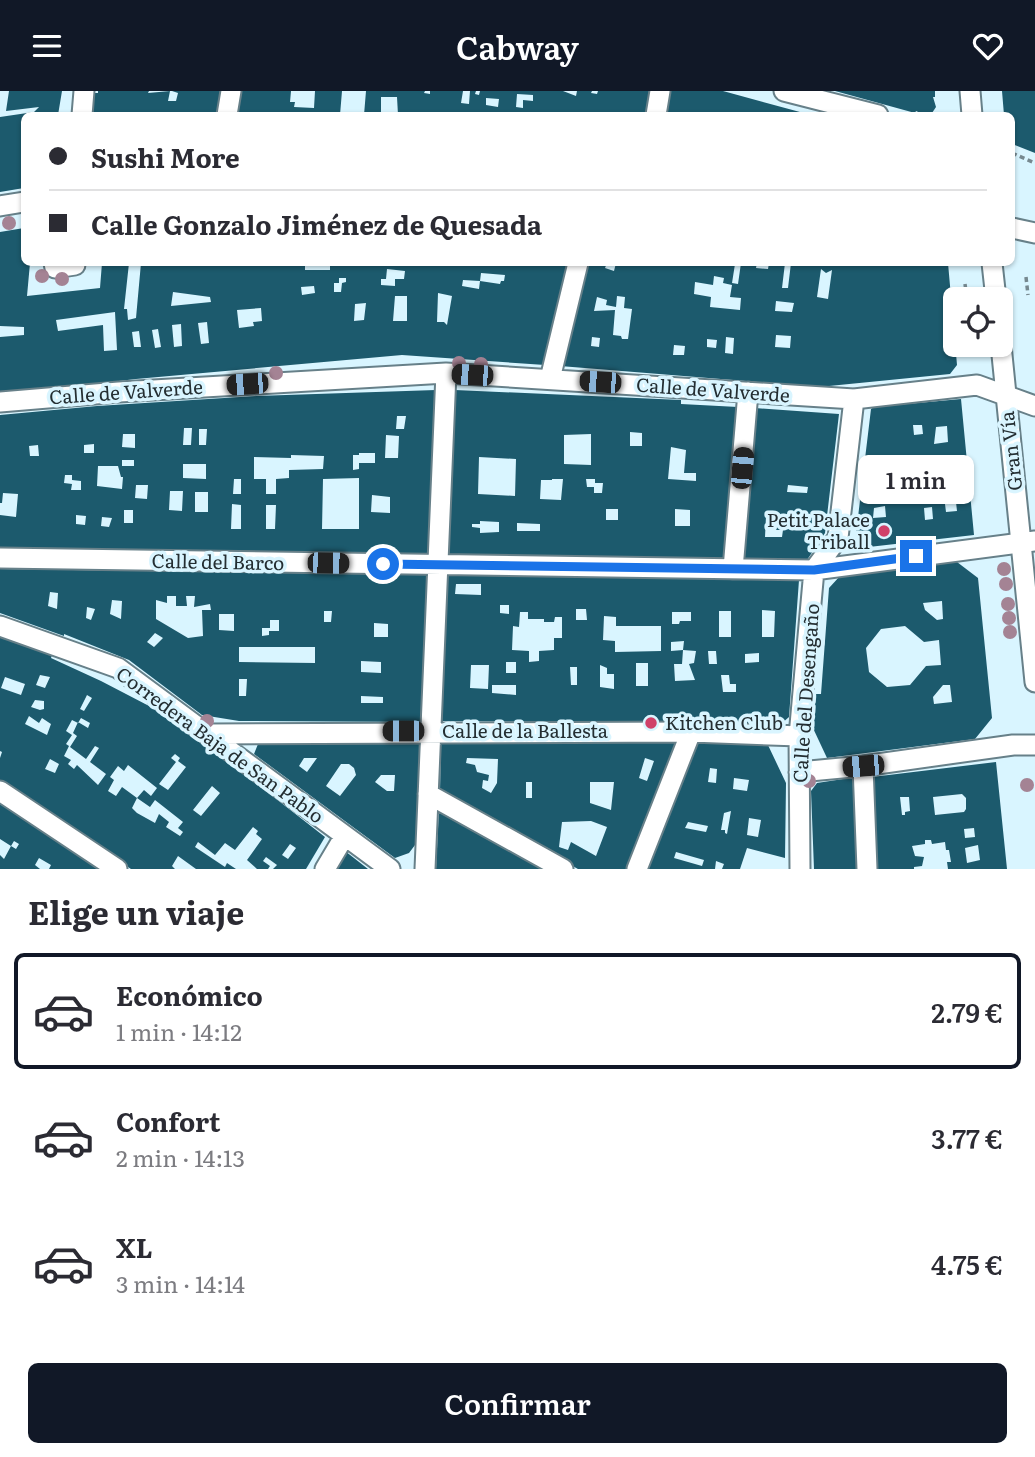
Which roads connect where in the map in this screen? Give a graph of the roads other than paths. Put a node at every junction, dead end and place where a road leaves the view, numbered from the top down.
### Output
1 (84, 91) edge
2 (231, 91) edge
3 (660, 91) edge
4 (785, 91) edge
5 (970, 91) edge
6 (806, 94) edge
7 (82, 112) edge
8 (228, 112) edge
9 (656, 112) edge
10 (868, 112) edge
11 (972, 112) edge
12 (21, 202) edge
13 (0, 206) edge
14 (1015, 230) edge
15 (1035, 233) edge
16 (577, 266) edge
17 (992, 266) edge
18 (995, 287) edge
19 (1001, 357) edge
20 (446, 373) junction
21 (550, 379) junction
22 (748, 392) junction
23 (1005, 395) junction
24 (854, 399) junction
25 (0, 403) edge
26 (1035, 406) edge
27 (1028, 541) edge
28 (0, 558) edge
29 (437, 565) junction
30 (733, 569) junction
31 (814, 570) junction
32 (0, 626) edge
33 (1033, 644) edge
34 (1035, 682) edge
35 (431, 731) junction
36 (691, 732) junction
37 (210, 734) junction
38 (799, 736) junction
39 (1035, 745) edge
40 (863, 766) junction
41 (799, 772) junction
42 (0, 791) edge
43 (428, 794) junction
44 (344, 837) junction
45 (117, 869) edge
46 (325, 869) edge
47 (390, 869) edge
48 (425, 869) edge
49 (563, 869) edge
50 (638, 869) edge
51 (800, 869) edge
52 (867, 869) edge

1 - 7 street
2 - 8 street
3 - 9 street
4 - 6 street
5 - 11 street
6 - 10 street
12 - 13 street
14 - 15 street
16 - 21 street
17 - 18 street
19 - 23 street, Gran Vía
20 - 21 street, Calle de Valverde
20 - 25 street, Calle de Valverde
20 - 29 street
21 - 22 street, Calle de Valverde
22 - 24 street, Calle de Valverde
22 - 30 street
23 - 24 street, Calle de Valverde
23 - 26 street, Calle de Valverde
23 - 27 street, Gran Vía
24 - 31 street
27 - 31 street, Calle del Barco
27 - 33 street, Gran Vía
28 - 29 street, Calle del Barco
29 - 30 street, Calle del Barco
29 - 35 street
30 - 31 street, Calle del Barco
31 - 38 street, Calle del Desengaño
32 - 37 street, Corredera Baja de San Pablo
33 - 34 street, Gran Vía
35 - 36 street, Calle de la Ballesta
35 - 37 street, Calle de la Ballesta
35 - 43 street
36 - 38 street, Calle de la Ballesta
36 - 50 street
37 - 44 street, Corredera Baja de San Pablo
38 - 41 street, Calle del Desengaño
39 - 40 street
40 - 41 street
40 - 52 street
41 - 51 street, Calle del Desengaño
42 - 45 street
43 - 48 street
43 - 49 street
44 - 46 street
44 - 47 street, Corredera Baja de San Pablo

